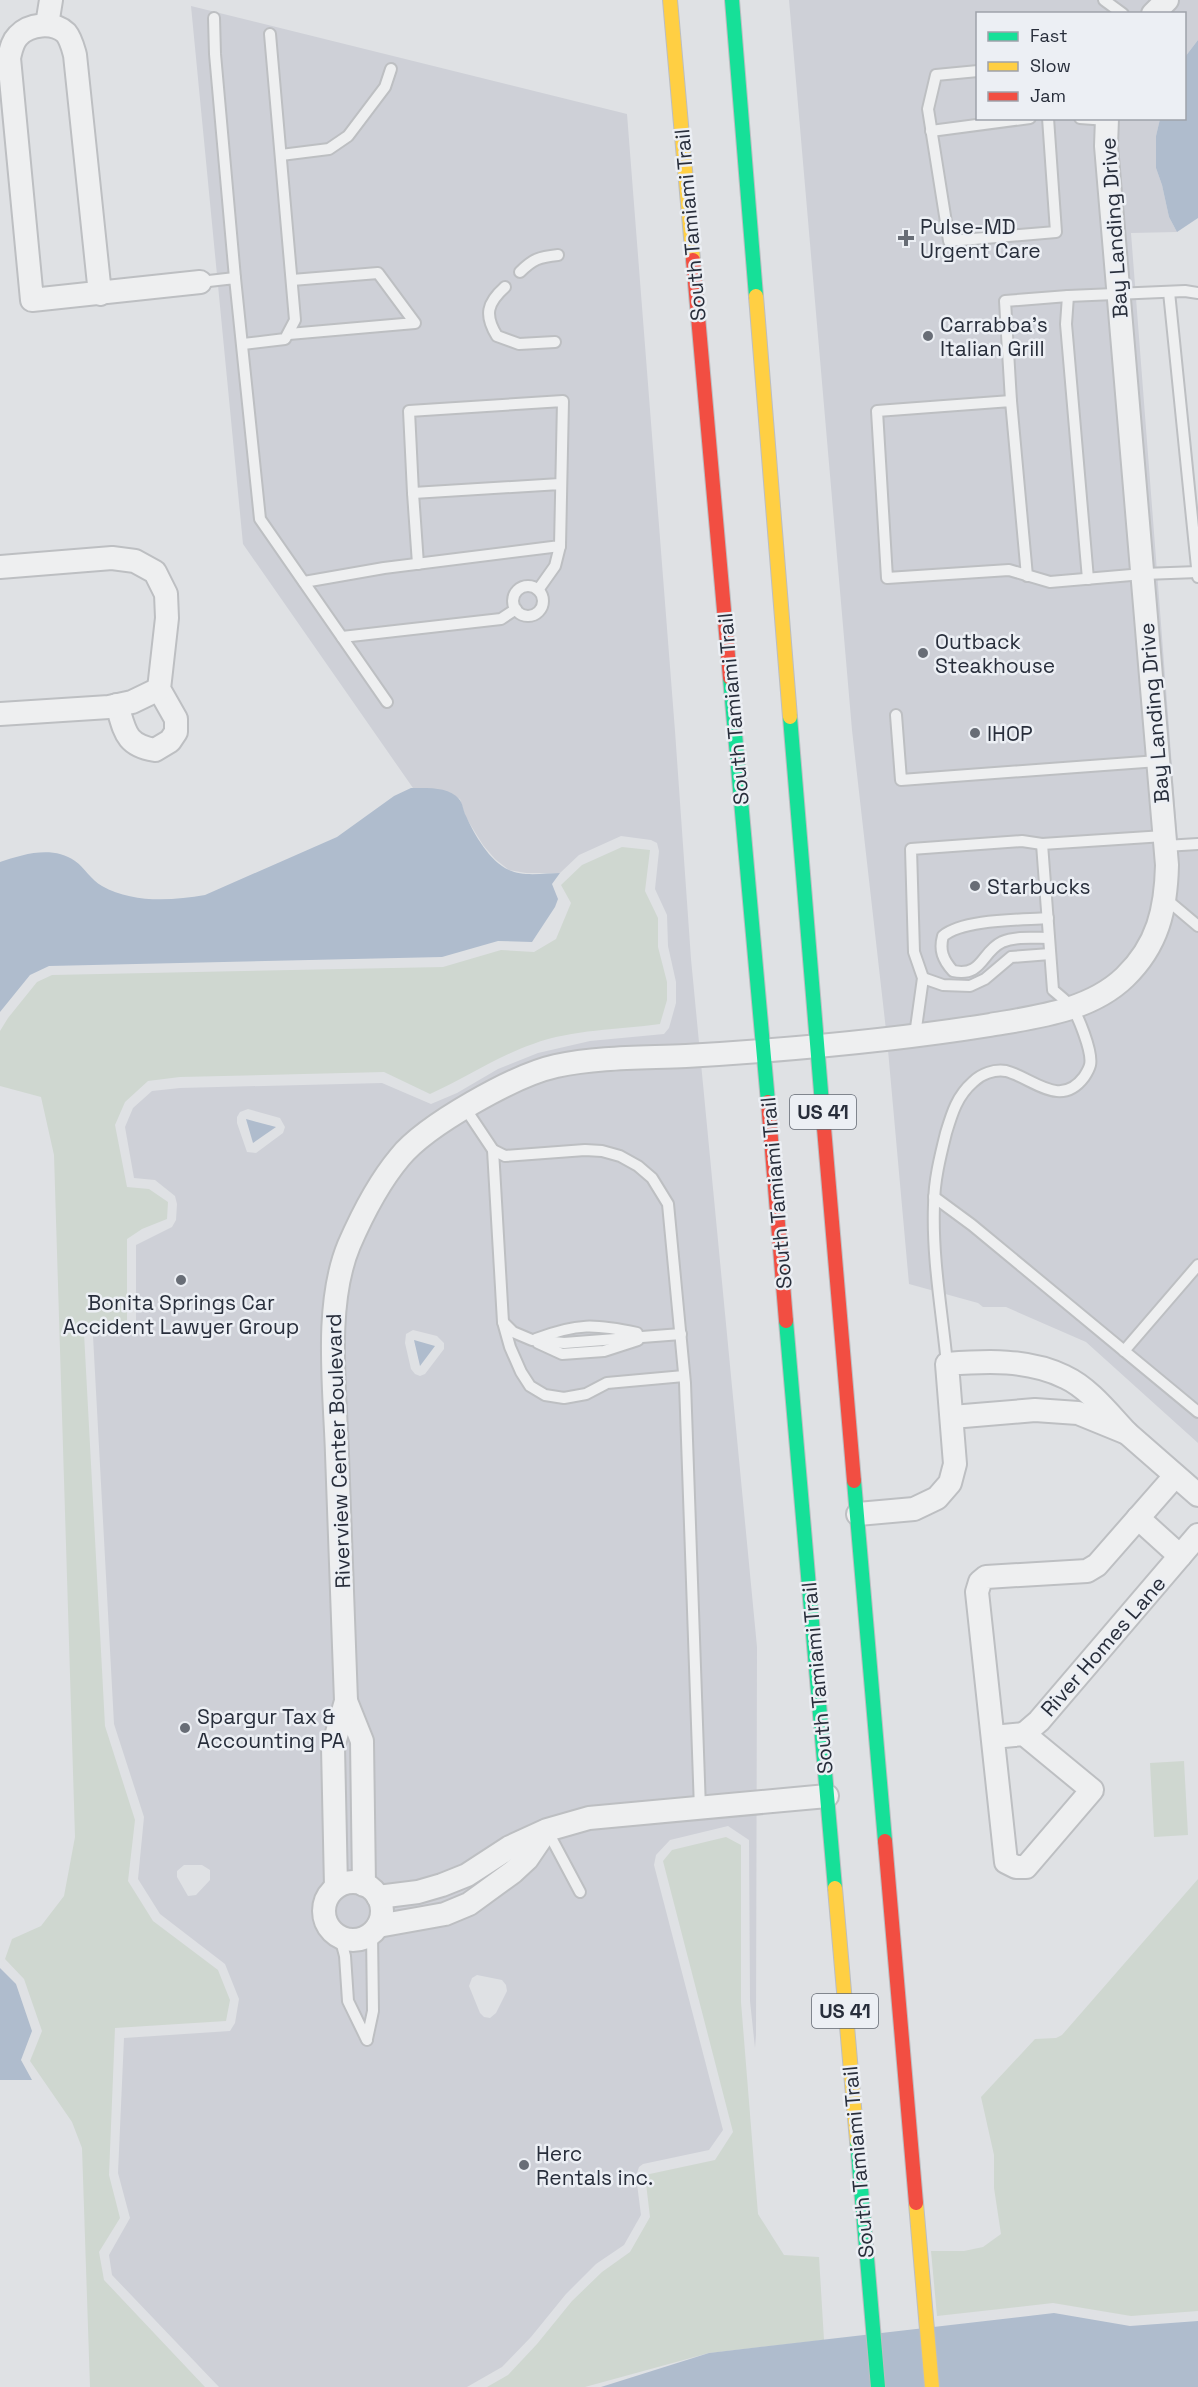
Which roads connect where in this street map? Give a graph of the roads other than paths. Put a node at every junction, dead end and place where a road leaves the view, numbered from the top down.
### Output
1 (51, 0) edge
2 (670, 0) edge
3 (732, 0) edge
4 (1104, 0) edge
5 (1167, 0) edge
6 (1120, 12) edge
7 (1155, 12) edge
8 (214, 18) dead end
9 (47, 25) junction
10 (270, 34) dead end
11 (391, 69) dead end
12 (976, 71) edge
13 (1015, 120) edge
14 (1048, 120) edge
15 (1107, 120) edge
16 (931, 131) junction
17 (281, 155) junction
18 (558, 255) dead end
19 (519, 272) dead end
20 (235, 278) junction
21 (292, 280) junction
22 (200, 282) joint
23 (505, 287) dead end
24 (1169, 292) junction
25 (1119, 293) junction
26 (1198, 293) edge
27 (100, 294) junction
28 (1068, 296) junction
29 (289, 334) junction
30 (555, 342) dead end
31 (243, 344) junction
32 (1011, 401) junction
33 (560, 484) junction
34 (413, 493) junction
35 (560, 546) junction
36 (418, 564) junction
37 (0, 567) edge
38 (1143, 574) junction
39 (1198, 574) edge
40 (1027, 576) junction
41 (1088, 579) junction
42 (304, 582) junction
43 (538, 590) junction
44 (516, 609) junction
45 (342, 637) junction
46 (159, 689) junction
47 (387, 702) dead end
48 (117, 705) junction
49 (0, 714) edge
50 (896, 715) dead end
51 (1158, 761) junction
52 (1165, 841) junction
53 (1042, 844) junction
54 (1198, 844) edge
55 (1166, 899) junction
56 (1048, 918) junction
57 (1198, 926) edge
58 (1049, 938) junction
59 (1050, 954) junction
60 (923, 978) junction
61 (1072, 1007) junction
62 (915, 1035) junction
63 (817, 1045) junction
64 (764, 1049) junction
65 (465, 1108) junction
66 (493, 1150) junction
67 (934, 1197) junction
68 (1198, 1265) edge
69 (503, 1322) junction
70 (681, 1334) junction
71 (1124, 1352) junction
72 (947, 1364) junction
73 (684, 1376) junction
74 (1198, 1412) edge
75 (952, 1417) junction
76 (1127, 1433) junction
77 (1175, 1476) junction
78 (1198, 1495) edge
79 (858, 1514) junction
80 (1138, 1518) junction
81 (1198, 1535) edge
82 (1180, 1556) junction
83 (346, 1701) junction
84 (1024, 1734) junction
85 (993, 1737) junction
86 (827, 1796) junction
87 (700, 1809) junction
88 (547, 1830) junction
89 (336, 1887) junction
90 (371, 1891) junction
91 (580, 1892) dead end
92 (375, 1929) junction
93 (340, 1937) junction
94 (878, 2387) edge
95 (932, 2387) edge

1 - 9 street
2 - 64 main road, South Tamiami Trail / US 41
3 - 63 main road, US 41
4 - 6 lane
5 - 7 street
8 - 20 lane
9 - 27 street
9 - 27 street
10 - 17 lane
11 - 17 lane
12 - 16 lane
13 - 16 lane
14 - 16 lane
15 - 25 street, Bay Landing Drive
17 - 21 lane
18 - 19 lane
20 - 22 lane
20 - 31 lane
21 - 29 lane
21 - 29 lane
22 - 27 street
23 - 30 lane
24 - 25 lane
24 - 26 lane
24 - 39 lane
25 - 28 lane
25 - 38 street, Bay Landing Drive
28 - 32 lane
28 - 41 lane
29 - 31 lane
31 - 42 lane
32 - 40 lane
32 - 40 lane
33 - 34 lane
33 - 34 lane
33 - 35 lane
34 - 36 lane
35 - 36 lane
35 - 43 lane
36 - 42 lane
37 - 46 street
38 - 39 lane
38 - 41 lane
38 - 51 street, Bay Landing Drive
40 - 41 lane
42 - 45 lane
43 - 44 lane
43 - 44 lane
44 - 45 lane
45 - 47 lane
46 - 48 street
46 - 48 street
48 - 49 street
50 - 51 lane
51 - 52 street, Bay Landing Drive
52 - 53 lane
52 - 54 lane
52 - 55 street, Bay Landing Drive
53 - 56 lane
53 - 60 lane
55 - 57 lane
55 - 61 street, Bay Landing Drive
56 - 58 lane
56 - 58 lane
58 - 59 lane
59 - 60 lane
59 - 61 lane
60 - 62 lane
61 - 62 street, Bay Landing Drive
61 - 67 lane
62 - 63 street, Bay Landing Drive
63 - 64 street, Riverview Center Boulevard
63 - 79 main road, US 41
64 - 65 street, Riverview Center Boulevard
64 - 86 main road, South Tamiami Trail / US 41
65 - 66 lane
65 - 83 street, Riverview Center Boulevard
66 - 69 lane
66 - 70 lane
67 - 71 lane
67 - 72 lane
68 - 71 lane
69 - 70 lane
69 - 73 lane
70 - 73 lane
71 - 74 lane
72 - 75 street
72 - 76 street
73 - 87 lane
75 - 76 street
75 - 79 street
76 - 77 street
77 - 78 street
77 - 80 street, River Homes Lane
79 - 95 main road, US 41
80 - 82 street, River Homes Lane
80 - 85 street, River Homes Lane
81 - 82 street, River Homes Lane
82 - 84 street, River Homes Lane
83 - 89 street, Riverview Center Boulevard
83 - 90 street, Riverview Center Boulevard
84 - 85 street, River Homes Lane
84 - 85 street, River Homes Lane
86 - 87 street
86 - 94 main road, South Tamiami Trail / US 41
87 - 88 street
88 - 90 street
88 - 91 lane
88 - 92 street
89 - 90 street
89 - 93 street, Riverview Center Boulevard
90 - 92 street, Riverview Center Boulevard
92 - 93 street
92 - 93 lane, Riverview Center Boulevard

